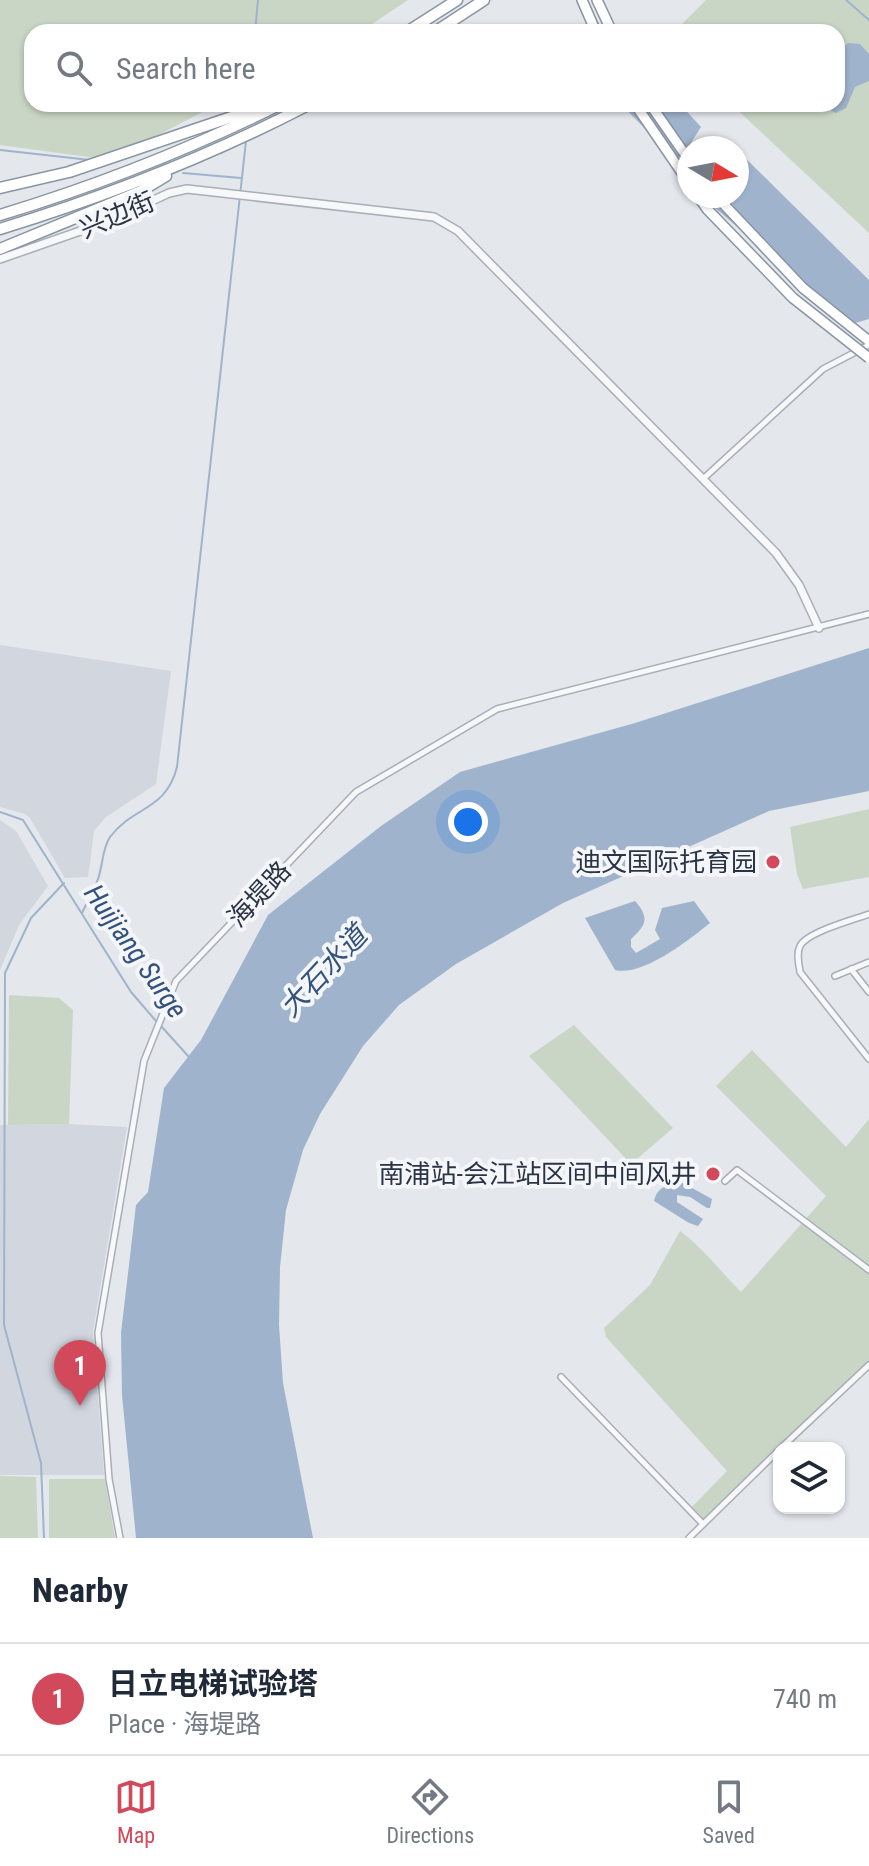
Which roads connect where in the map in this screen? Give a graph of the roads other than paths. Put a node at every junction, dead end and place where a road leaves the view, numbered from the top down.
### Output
1 (457, 0) edge
2 (484, 0) edge
3 (582, 0) edge
4 (597, 0) edge
5 (420, 24) edge
6 (448, 24) edge
7 (592, 24) edge
8 (608, 24) edge
9 (245, 112) edge
10 (265, 112) edge
11 (294, 112) edge
12 (640, 112) edge
13 (656, 112) edge
14 (677, 143) edge
15 (189, 162) junction
16 (677, 165) edge
17 (0, 188) edge
18 (706, 208) edge
19 (727, 208) edge
20 (0, 215) edge
21 (0, 229) edge
22 (0, 249) edge
23 (0, 259) edge
24 (869, 343) edge
25 (869, 358) edge
26 (702, 480) junction
27 (869, 614) edge
28 (819, 628) junction
29 (869, 914) edge
30 (869, 962) edge
31 (851, 969) junction
32 (835, 976) dead end
33 (869, 991) edge
34 (869, 1059) edge
35 (725, 1181) dead end
36 (869, 1270) edge
37 (869, 1365) edge
38 (561, 1377) dead end
39 (787, 1442) edge
40 (773, 1456) edge
41 (703, 1524) junction
42 (120, 1538) edge
43 (689, 1538) edge

1 - 5 highway
2 - 6 highway
3 - 7 highway
4 - 8 highway
9 - 17 highway
10 - 20 highway
11 - 15 highway
12 - 16 highway
13 - 14 highway
15 - 21 highway
15 - 22 highway
18 - 25 highway, bridge
19 - 24 highway
23 - 26 street, 兴边街
24 - 26 street
26 - 28 street, 兴边街
27 - 28 street, 海堤路
28 - 42 street, 海堤路
29 - 34 street
30 - 31 street
31 - 32 street
31 - 33 street
35 - 36 street
37 - 39 street
38 - 41 street
40 - 41 street
41 - 43 street

